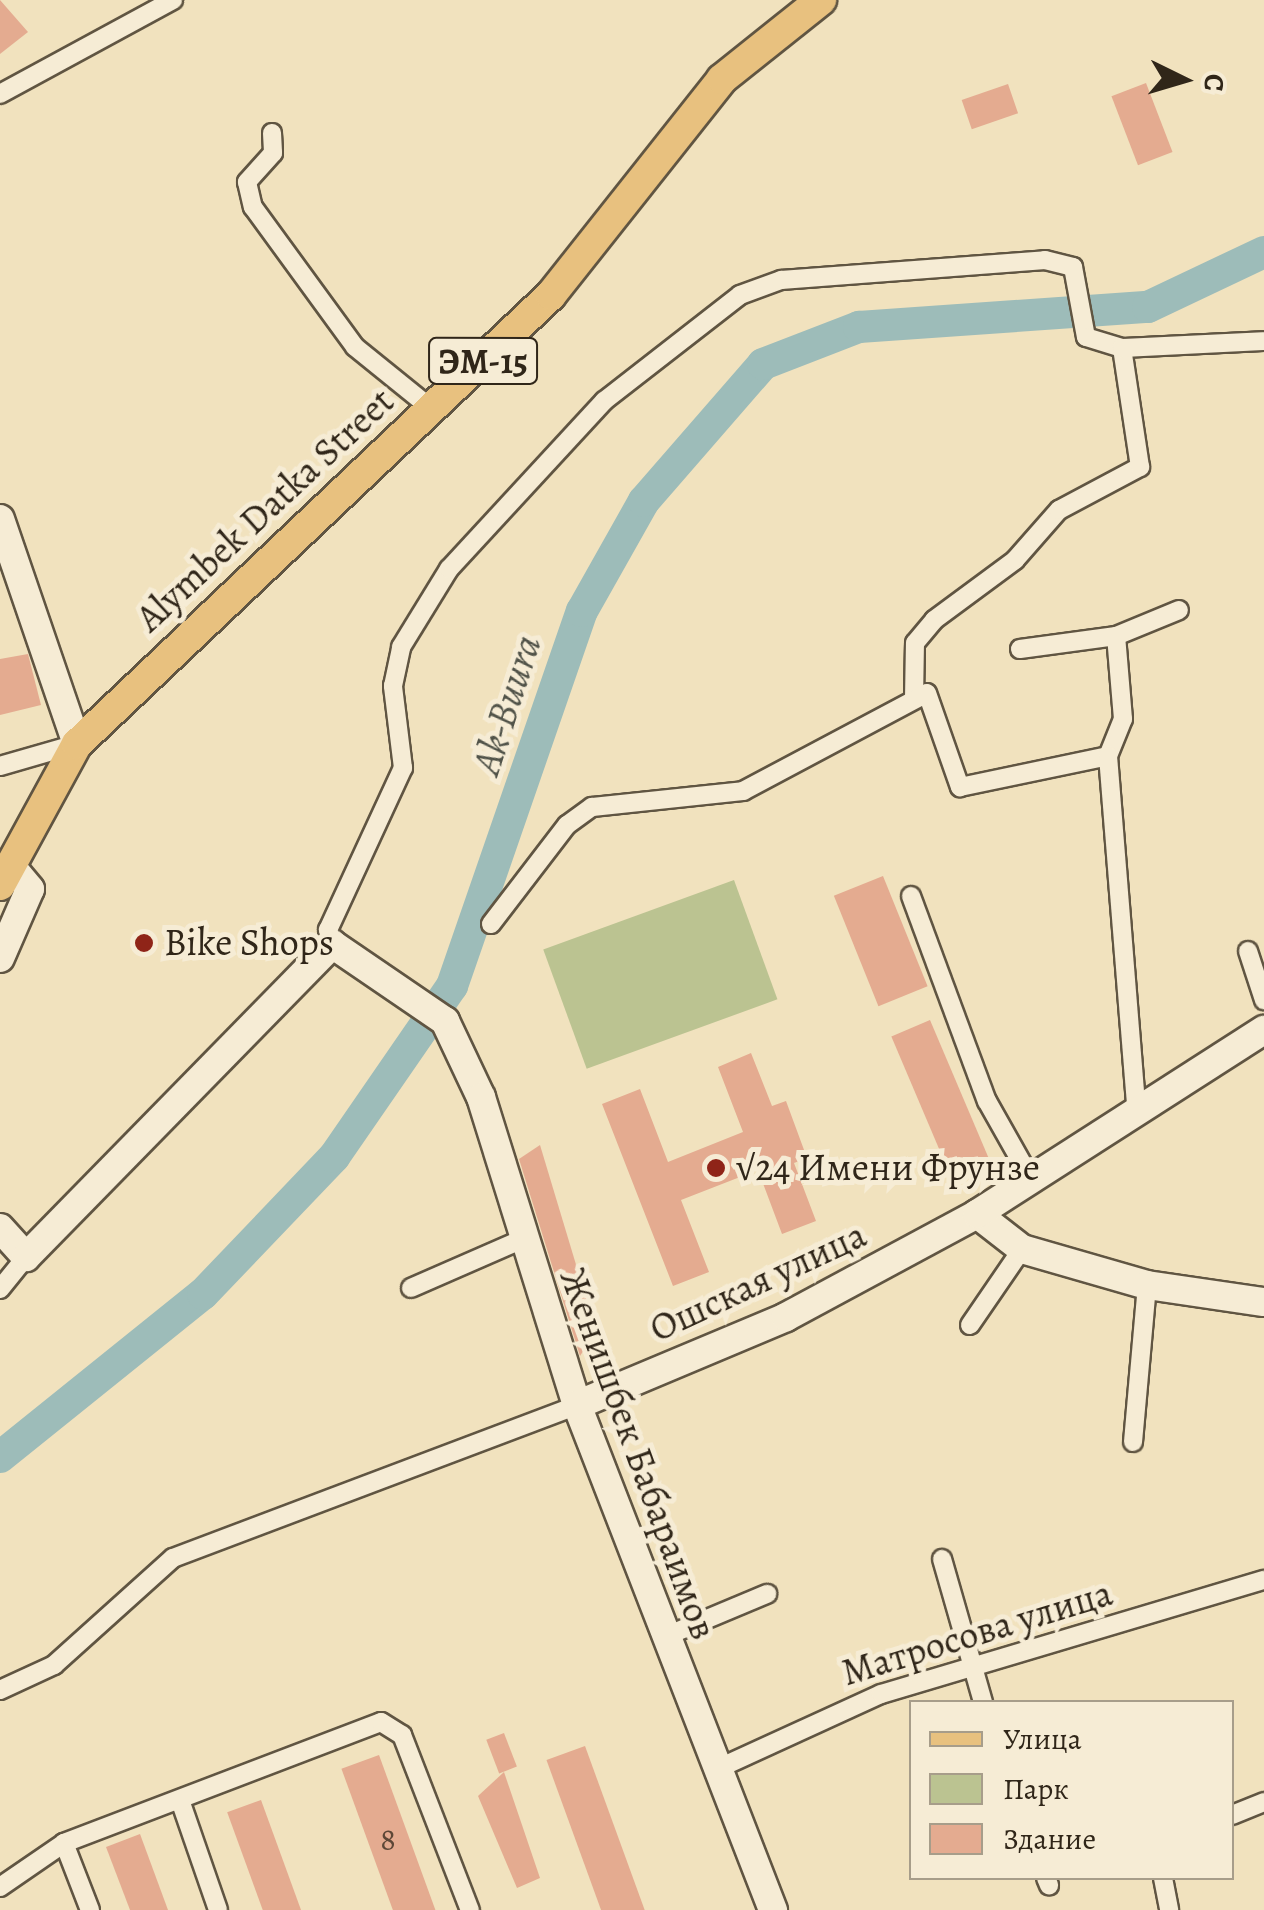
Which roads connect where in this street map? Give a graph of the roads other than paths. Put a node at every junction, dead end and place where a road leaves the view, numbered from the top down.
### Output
1 (173, 0) edge
2 (821, 0) edge
3 (0, 94) edge
4 (272, 133) dead end
5 (1264, 341) edge
6 (1122, 348) junction
7 (433, 410) junction
8 (0, 519) edge
9 (1179, 610) dead end
10 (1116, 636) junction
11 (1020, 649) dead end
12 (914, 699) junction
13 (77, 744) junction
14 (1108, 756) junction
15 (0, 766) edge
16 (6, 876) edge
17 (910, 896) dead end
18 (491, 924) dead end
19 (332, 944) junction
20 (1248, 951) dead end
21 (0, 958) edge
22 (1264, 1000) edge
23 (1264, 1030) edge
24 (1136, 1107) junction
25 (1031, 1179) junction
26 (977, 1214) junction
27 (0, 1228) edge
28 (521, 1240) junction
29 (1022, 1249) junction
30 (26, 1257) junction
31 (1147, 1285) junction
32 (411, 1288) dead end
33 (0, 1289) edge
34 (1264, 1302) edge
35 (970, 1325) dead end
36 (577, 1405) junction
37 (1133, 1442) dead end
38 (942, 1560) dead end
39 (1264, 1580) edge
40 (767, 1594) dead end
41 (664, 1637) junction
42 (971, 1669) junction
43 (0, 1690) edge
44 (982, 1700) edge
45 (717, 1768) junction
46 (180, 1800) junction
47 (1264, 1802) edge
48 (1234, 1814) edge
49 (64, 1843) junction
50 (1163, 1880) edge
51 (0, 1887) edge
52 (90, 1910) edge
53 (218, 1910) edge
54 (470, 1910) edge
55 (773, 1910) edge
56 (1169, 1910) edge

1 - 3 street
2 - 7 main road, Alymbek Datka Street / ЭМ-15
4 - 7 street
5 - 6 street
6 - 12 street
6 - 19 street
7 - 13 main road, Alymbek Datka Street / ЭМ-15
8 - 13 main road
9 - 10 street
10 - 11 street
10 - 14 street
12 - 14 street
12 - 18 street
13 - 15 street
13 - 16 main road, Alymbek Datka Street
14 - 24 street
16 - 21 main road
17 - 25 street
19 - 28 main road, Женишбек Бабараимов
19 - 30 main road
20 - 22 street
23 - 24 main road, Ошская улица
24 - 25 main road, Ошская улица
25 - 26 main road, Ошская улица
26 - 29 main road
26 - 36 main road, Ошская улица
27 - 30 main road
28 - 32 street
28 - 36 main road, Женишбек Бабараимов
29 - 31 main road
29 - 35 street
30 - 33 street
31 - 34 main road
31 - 37 street
36 - 41 main road, Женишбек Бабараимов
36 - 43 street, Ошская улица
38 - 42 street
39 - 42 street, Матросова улица
40 - 41 street
41 - 45 main road, Женишбек Бабараимов
42 - 44 street
42 - 45 street, Матросова улица
45 - 55 main road, Женишбек Бабараимов
46 - 49 street
46 - 53 street
46 - 54 street
47 - 48 street
49 - 51 street
49 - 52 street
50 - 56 street

